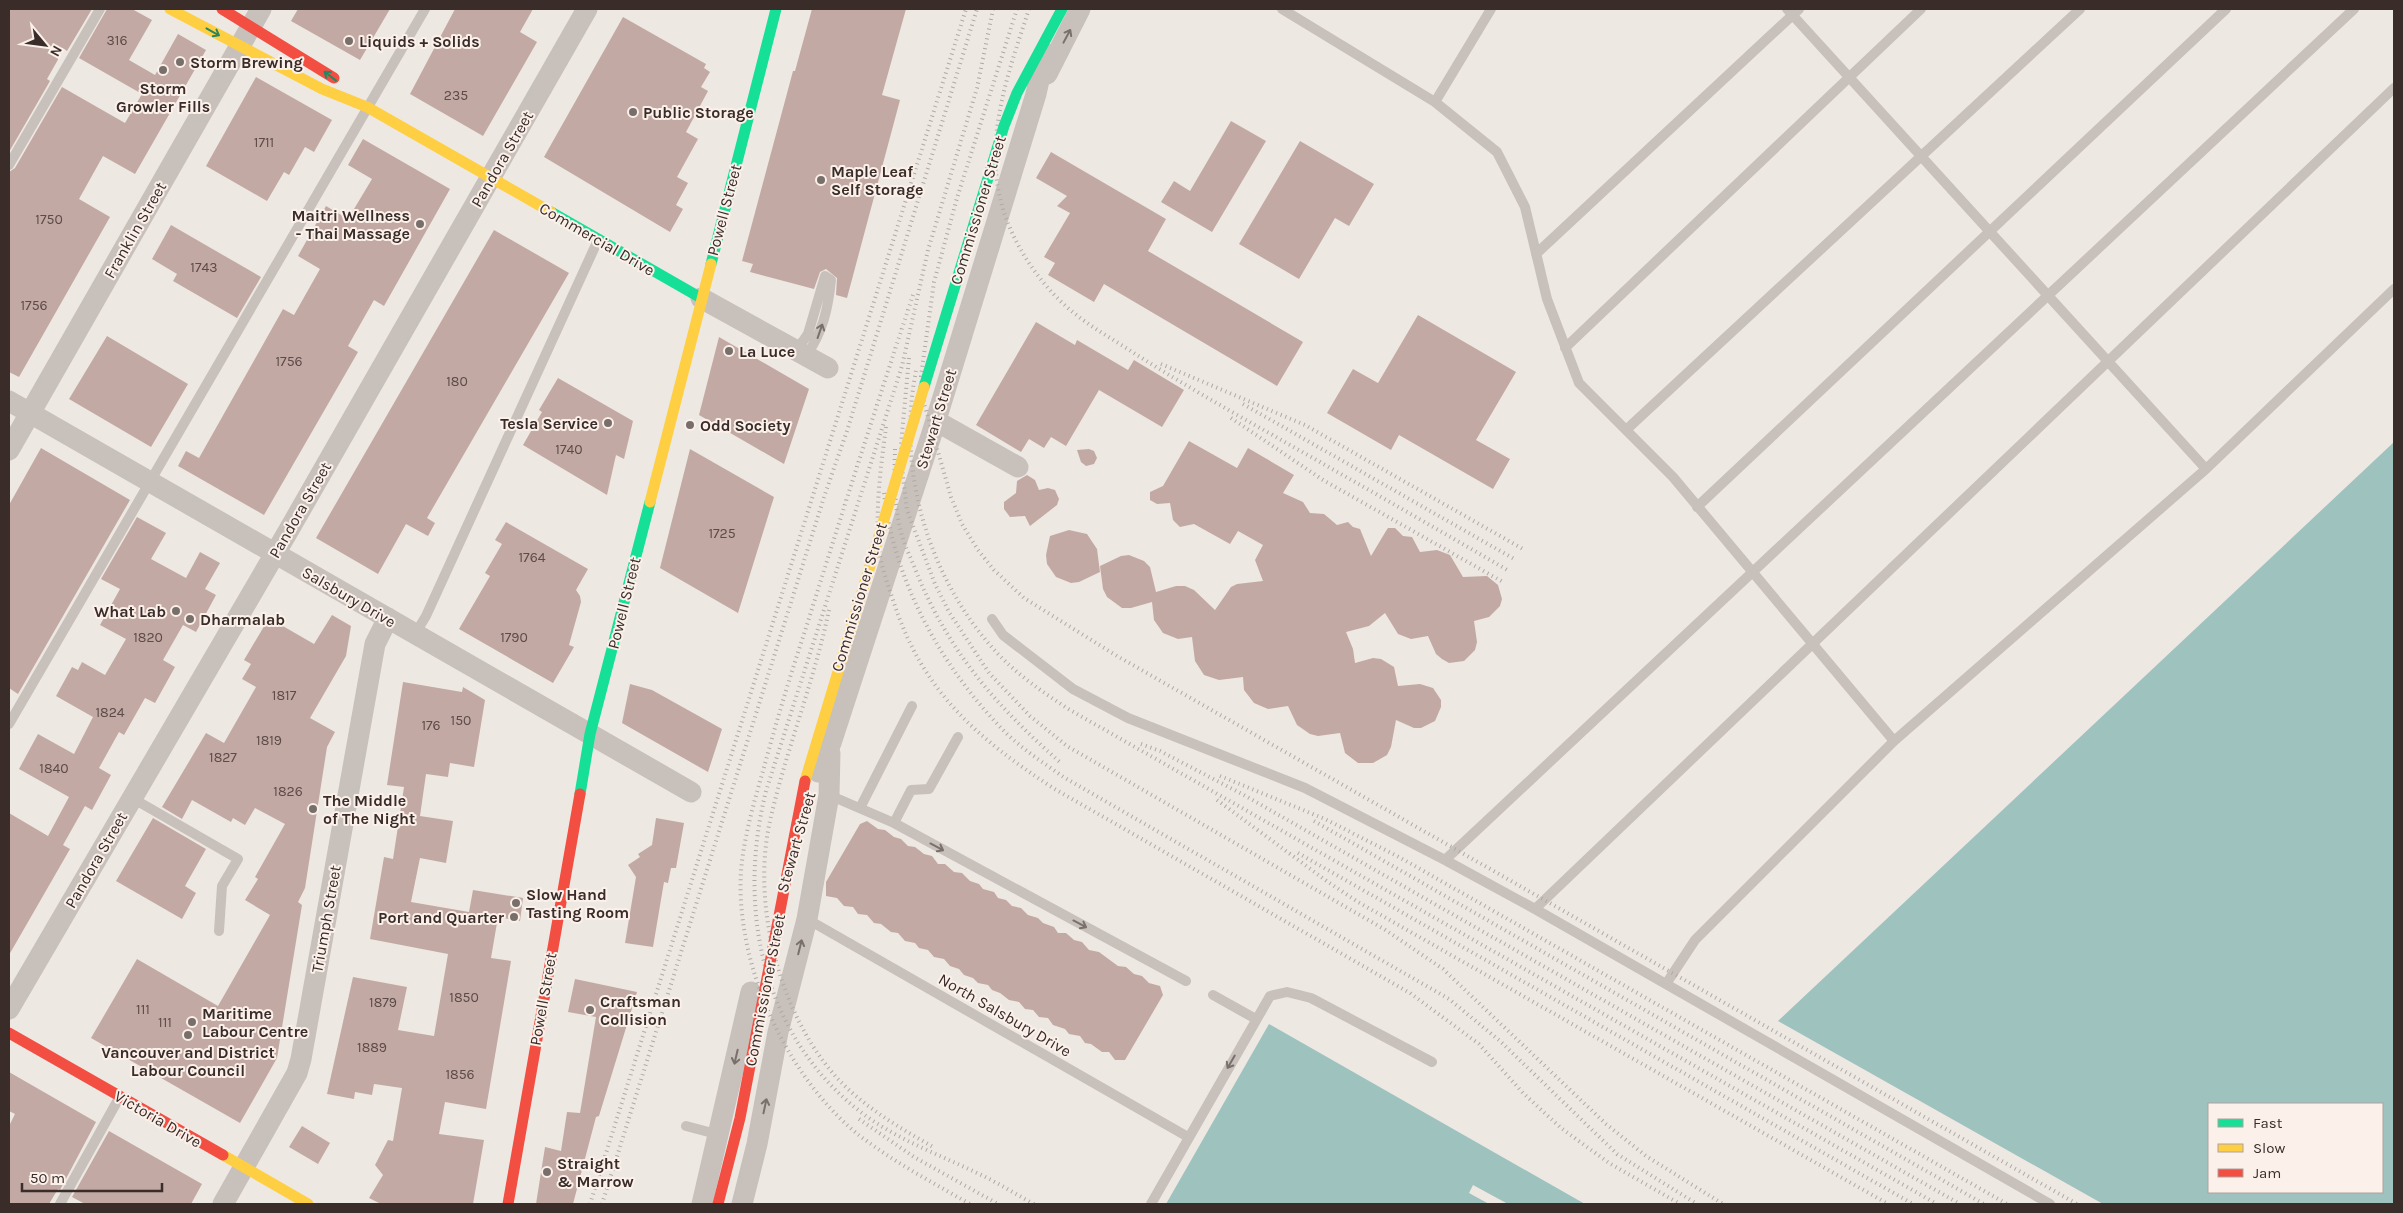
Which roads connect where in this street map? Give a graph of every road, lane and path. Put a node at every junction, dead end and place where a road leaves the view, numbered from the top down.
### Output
1 (100, 9) edge
2 (170, 9) edge
3 (222, 9) edge
4 (424, 9) edge
5 (587, 9) edge
6 (776, 9) edge
7 (1055, 9) edge
8 (1062, 9) edge
9 (1080, 9) edge
10 (1282, 9) edge
11 (1491, 9) edge
12 (1921, 9) edge
13 (2080, 9) edge
14 (2226, 9) edge
15 (2354, 9) edge
16 (1793, 11) edge
17 (256, 17) edge
18 (239, 47) junction
19 (1849, 77) junction
20 (2394, 88) edge
21 (1036, 94) junction
22 (1435, 102) junction
23 (367, 107) junction
24 (1921, 155) junction
25 (9, 165) edge
26 (491, 178) junction
27 (1989, 231) junction
28 (599, 239) junction
29 (1536, 254) junction
30 (2394, 289) edge
31 (2048, 296) junction
32 (702, 298) junction
33 (1565, 348) junction
34 (801, 353) junction
35 (2108, 361) junction
36 (828, 368) dead end
37 (9, 401) edge
38 (30, 413) junction
39 (936, 421) junction
40 (1626, 430) junction
41 (9, 450) edge
42 (1018, 467) dead end
43 (2206, 469) junction
44 (148, 482) junction
45 (1697, 507) junction
46 (274, 554) junction
47 (1752, 573) junction
48 (388, 618) junction
49 (992, 619) dead end
50 (415, 634) junction
51 (1812, 644) junction
52 (912, 706) dead end
53 (9, 724) edge
54 (590, 734) junction
55 (958, 737) dead end
56 (1894, 741) junction
57 (831, 743) junction
58 (691, 792) dead end
59 (829, 794) junction
60 (132, 798) junction
61 (860, 808) junction
62 (894, 823) junction
63 (1445, 860) junction
64 (1535, 909) junction
65 (807, 919) junction
66 (218, 931) dead end
67 (1186, 981) dead end
68 (1666, 984) junction
69 (1213, 995) dead end
70 (9, 1010) edge
71 (1256, 1019) junction
72 (9, 1033) edge
73 (1432, 1062) dead end
74 (120, 1097) junction
75 (686, 1126) dead end
76 (718, 1135) junction
77 (1188, 1137) junction
78 (750, 1142) junction
79 (244, 1168) junction
80 (60, 1204) edge
81 (223, 1204) edge
82 (308, 1204) edge
83 (508, 1204) edge
84 (702, 1204) edge
85 (718, 1204) edge
86 (742, 1204) edge
87 (1151, 1204) edge
88 (2050, 1204) edge

1 - 25 lane
2 -> 18 street, Commercial Drive
3 - 17 street, Commercial Drive
4 - 23 lane
5 - 26 street, Pandora Street
6 - 32 street, Powell Street
7 - 21 street, Stewart Street
8 - 85 street, Commissioner Street, bridge
21 -> 9 street, Stewart Street
10 - 22 lane
11 - 22 lane
12 - 19 lane
13 - 24 lane
14 - 27 lane
15 - 31 lane
16 - 19 lane
16 - 29 lane
17 - 18 street, Franklin Street
23 -> 17 street, Commercial Drive
18 - 23 street, Commercial Drive
18 - 38 street, Franklin Street
19 - 24 lane
19 - 33 lane
20 - 35 lane
21 - 39 street, Stewart Street
22 - 29 lane
23 - 26 street, Commercial Drive
23 - 44 lane
24 - 27 lane
24 - 40 lane
26 - 28 street, Commercial Drive
26 - 46 street, Pandora Street
27 - 31 lane
27 - 45 lane
28 - 32 street, Commercial Drive
28 - 50 lane
29 - 33 lane
30 - 43 lane
31 - 35 lane
31 - 47 lane
32 - 34 street, Commercial Drive
32 - 54 street, Powell Street
33 - 40 lane
34 -> 34 lane
34 - 36 street, Commercial Drive
35 - 43 lane
35 - 51 lane
37 - 38 street, Salsbury Drive
38 - 41 street, Franklin Street
38 - 44 street, Salsbury Drive
39 - 42 street
39 - 57 street, Stewart Street
40 - 45 lane
43 - 56 lane
44 - 46 street, Salsbury Drive
44 - 53 lane
45 - 47 lane
46 - 48 street, Salsbury Drive
46 - 60 street, Pandora Street
47 - 51 lane
47 - 63 lane
48 - 50 street, Salsbury Drive
48 - 79 street, Triumph Street
49 - 63 lane
50 - 54 street, Salsbury Drive
51 - 56 lane
51 - 64 lane
52 - 61 lane
54 - 58 street, Salsbury Drive
54 - 83 street, Powell Street
55 - 62 lane
56 - 68 lane
57 - 59 street, Stewart Street
57 -> 76 street, Stewart Street
59 - 61 lane
59 - 65 street, Stewart Street
60 - 66 lane
60 - 70 street, Pandora Street
61 - 62 lane
62 -> 67 lane
63 - 64 lane
64 - 68 lane
65 - 77 lane, North Salsbury Drive
78 -> 65 street, Stewart Street
68 - 88 lane
69 - 71 lane
71 - 73 lane
71 -> 77 lane
72 - 74 street, Victoria Drive
74 - 79 street, Victoria Drive
74 - 80 lane
75 - 76 lane
76 - 78 lane
76 - 84 street, Stewart Street
77 - 87 lane
78 - 86 street, Stewart Street
79 - 81 street, Triumph Street
79 - 82 street, Victoria Drive

